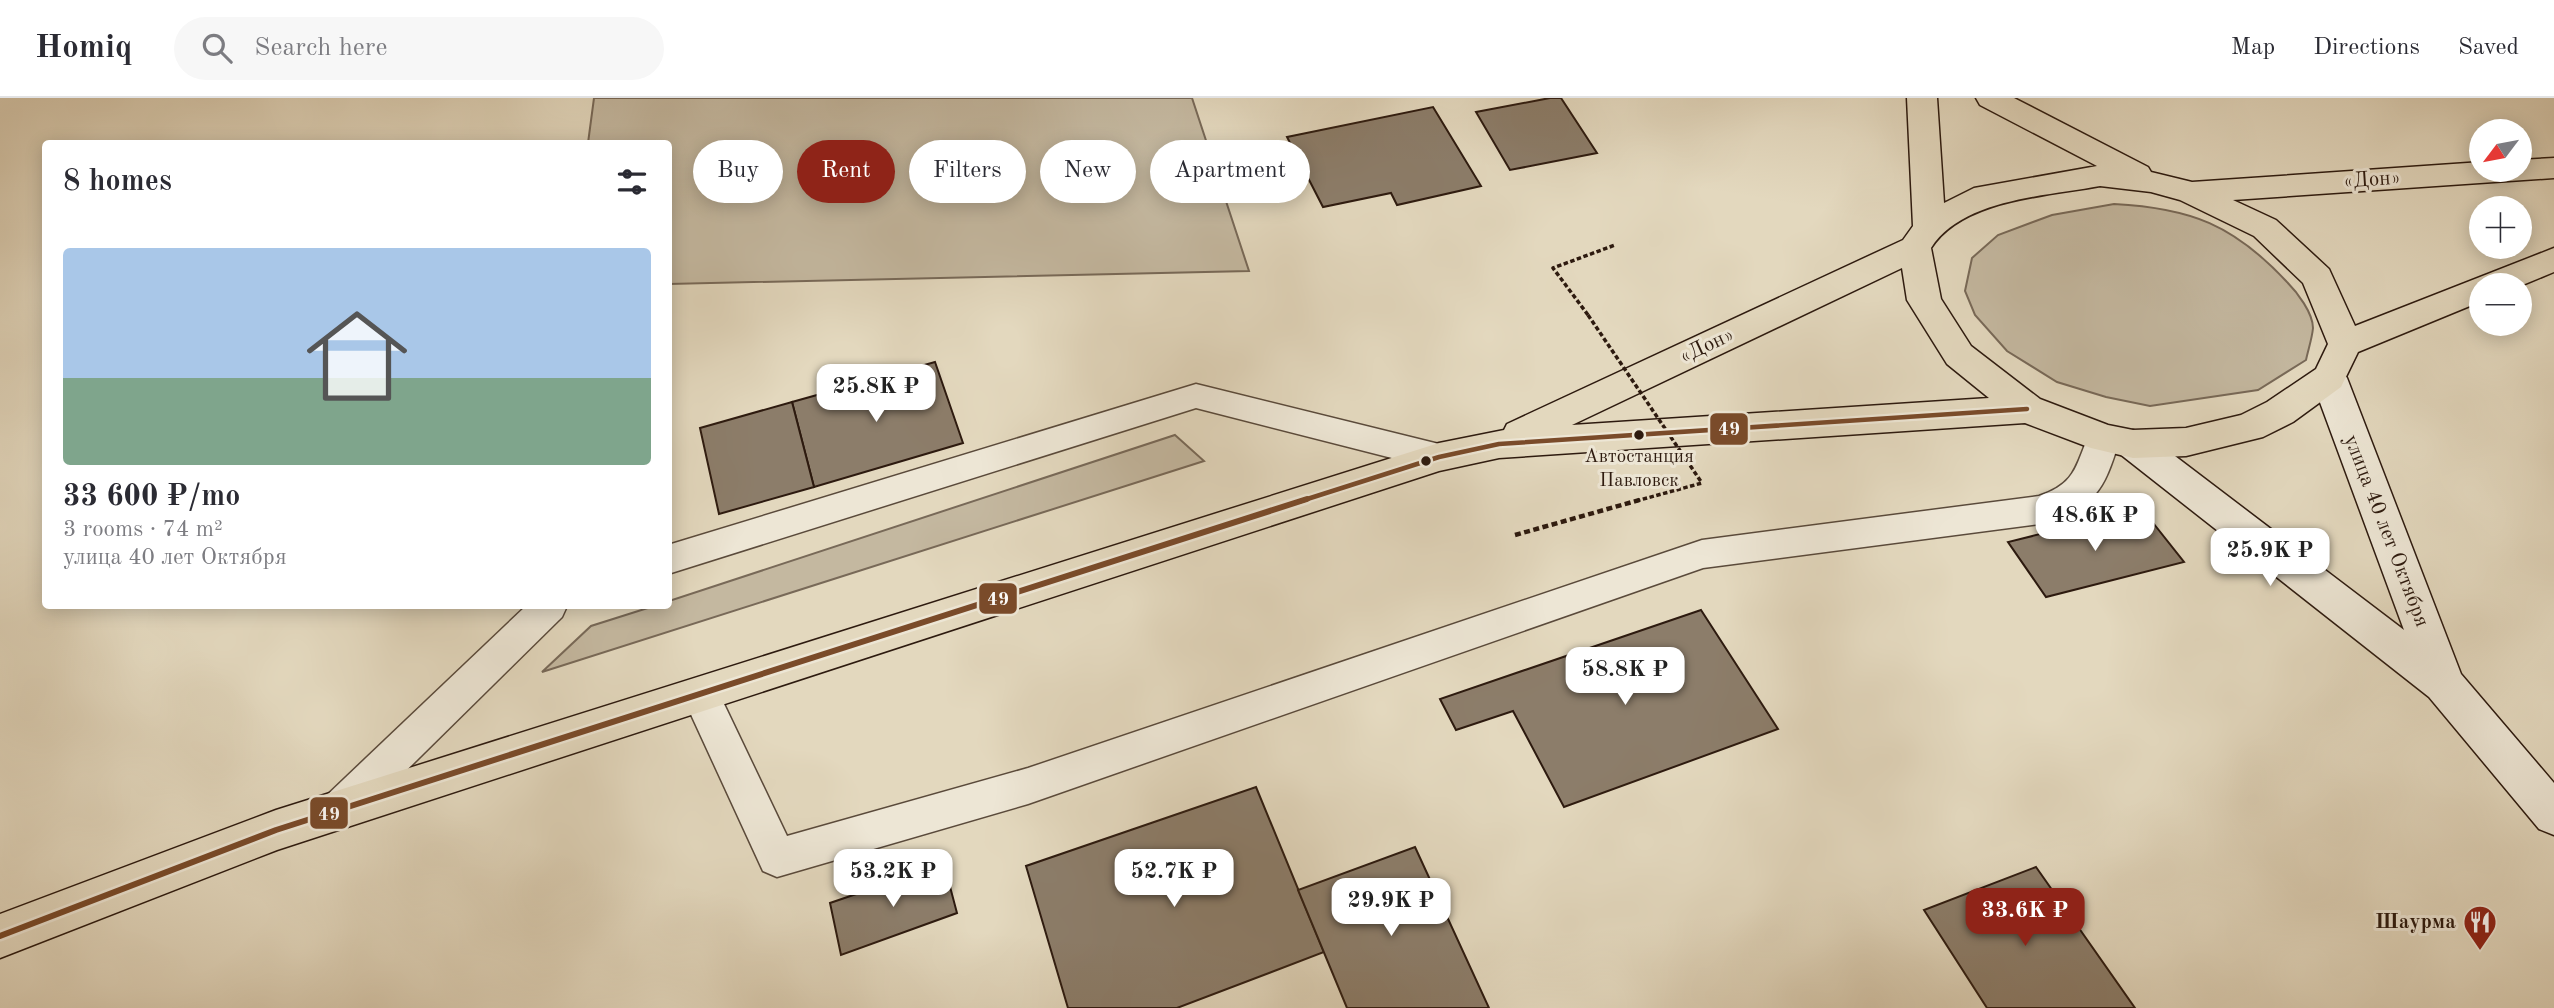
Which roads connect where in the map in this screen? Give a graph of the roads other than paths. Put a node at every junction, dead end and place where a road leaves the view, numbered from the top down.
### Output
1 (1922, 98) edge
2 (1991, 98) edge
3 (2554, 168) edge
4 (2151, 182) junction
5 (2190, 192) junction
6 (1922, 237) junction
7 (2554, 259) edge
8 (2519, 273) edge
9 (2469, 293) edge
10 (2345, 344) junction
11 (2329, 378) junction
12 (2027, 409) junction
13 (2118, 441) junction
14 (1499, 444) junction
15 (1439, 457) junction
16 (672, 558) edge
17 (547, 609) edge
18 (2444, 684) junction
19 (701, 695) junction
20 (338, 811) junction
21 (2554, 815) edge
22 (0, 936) edge

1 - 6 main road
2 - 4 main road
3 - 5 main road, «Дон»
4 - 5 main road, «Дон»
4 - 6 main road, «Дон»
5 - 10 main road, «Дон»
6 - 12 main road, «Дон»
6 - 14 main road, «Дон»
7 - 8 main road
9 - 10 main road
10 - 11 main road
11 - 13 main road, «Дон»
11 - 18 street, улица 40 лет Октября
12 - 13 main road, «Дон»
12 - 14 main road, «Дон»
13 - 18 street, улица 40 лет Октября
13 - 19 lane
14 - 15 main road, «Дон»
15 - 16 lane
15 - 19 main road, «Дон»
17 - 20 lane
18 - 21 street, улица 40 лет Октября
19 - 20 main road, «Дон»
20 - 22 main road, «Дон»

